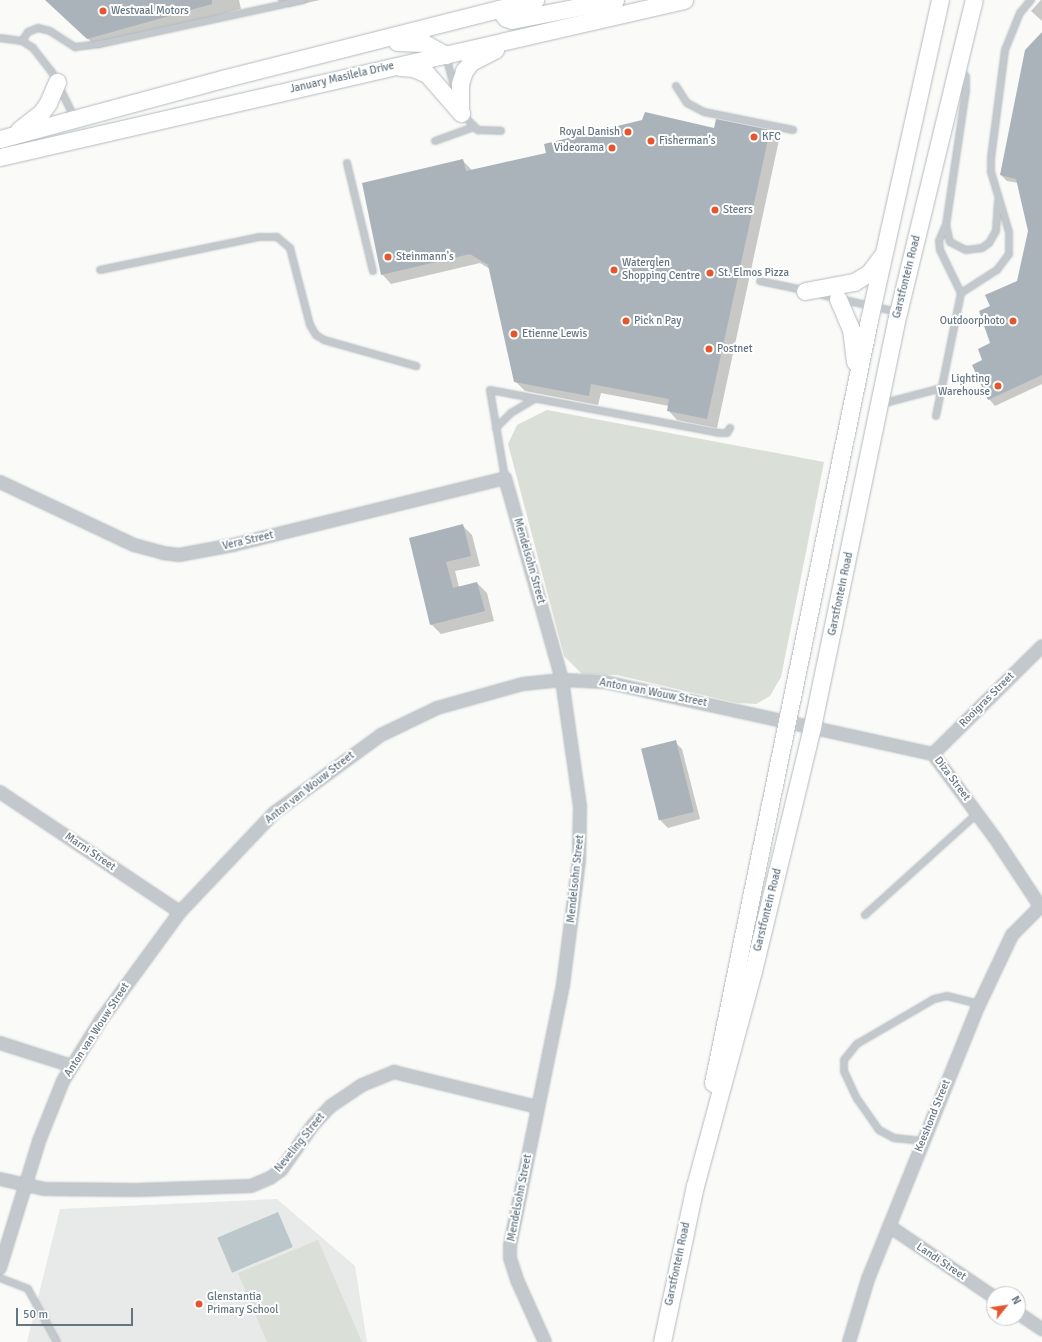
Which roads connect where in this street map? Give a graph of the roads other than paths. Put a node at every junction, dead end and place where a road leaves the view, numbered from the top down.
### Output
1 (303, 0) edge
2 (535, 0) edge
3 (615, 0) edge
4 (623, 0) edge
5 (684, 0) edge
6 (940, 0) edge
7 (974, 0) edge
8 (1031, 0) edge
9 (498, 4) edge
10 (650, 9) junction
11 (538, 34) junction
12 (0, 38) edge
13 (22, 41) junction
14 (373, 42) junction
15 (446, 55) junction
16 (960, 66) junction
17 (389, 67) junction
18 (56, 82) junction
19 (676, 86) dead end
20 (461, 110) junction
21 (75, 118) junction
22 (474, 127) junction
23 (120, 130) junction
24 (793, 130) dead end
25 (501, 131) dead end
26 (5, 137) edge
27 (435, 141) dead end
28 (40, 149) junction
29 (0, 157) edge
30 (347, 163) dead end
31 (999, 197) junction
32 (946, 225) junction
33 (887, 248) junction
34 (100, 270) dead end
35 (374, 271) dead end
36 (760, 281) dead end
37 (805, 291) junction
38 (961, 293) junction
39 (838, 299) junction
40 (872, 306) junction
41 (898, 313) junction
42 (416, 366) dead end
43 (857, 378) junction
44 (942, 388) junction
45 (536, 399) junction
46 (879, 404) junction
47 (936, 416) dead end
48 (496, 428) junction
49 (730, 428) dead end
50 (505, 478) junction
51 (0, 482) edge
52 (1042, 646) edge
53 (562, 680) junction
54 (786, 722) junction
55 (812, 727) junction
56 (933, 754) junction
57 (0, 792) edge
58 (978, 813) junction
59 (1041, 905) edge
60 (180, 912) junction
61 (865, 915) dead end
62 (979, 1004) junction
63 (0, 1043) edge
64 (72, 1066) junction
65 (538, 1107) junction
66 (923, 1141) junction
67 (0, 1179) edge
68 (26, 1185) junction
69 (695, 1186) junction
70 (889, 1226) junction
71 (0, 1268) edge
72 (0, 1278) edge
73 (986, 1292) edge
74 (1026, 1318) edge
75 (1042, 1329) edge
76 (57, 1342) edge
77 (545, 1342) edge
78 (662, 1342) edge
79 (849, 1342) edge

1 - 13 lane
2 - 9 main road
3 - 9 main road
4 - 10 main road
5 - 10 main road, January Masilela Drive
6 - 33 main road, Garstfontein Road
7 - 16 main road, Garstfontein Road
8 - 31 lane
9 - 14 main road
10 - 11 main road, January Masilela Drive
11 - 15 main road, January Masilela Drive
11 - 20 main road
12 - 13 lane
13 - 18 lane
14 - 15 main road
14 - 21 main road
15 - 17 main road, January Masilela Drive
15 - 20 lane
16 - 32 lane
16 - 41 main road, Garstfontein Road
17 - 20 main road
17 - 23 main road, January Masilela Drive
18 - 21 lane
18 - 26 main road
19 - 24 lane
20 - 22 lane
21 - 23 main road
21 - 26 main road
21 - 28 main road
22 - 25 lane
22 - 27 lane
23 - 28 main road, January Masilela Drive
28 - 29 main road, January Masilela Drive
30 - 35 lane
31 - 32 lane
31 - 38 lane
32 - 38 lane
33 - 37 main road
33 - 40 main road, Garstfontein Road
34 - 42 lane
36 - 37 lane
37 - 39 lane
38 - 44 lane
39 - 40 lane
39 - 43 main road
40 - 41 lane
40 - 43 main road, Garstfontein Road
41 - 46 main road, Garstfontein Road
43 - 54 main road, Garstfontein Road
44 - 46 lane
44 - 47 lane
45 - 48 lane
45 - 48 lane, Mendelsohn Street
45 - 49 lane
46 - 55 main road, Garstfontein Road
48 - 50 lane, Mendelsohn Street
50 - 51 street, Vera Street
50 - 53 street, Mendelsohn Street
52 - 56 street, Rooigras Street
53 - 54 street, Anton van Wouw Street
53 - 60 street, Anton van Wouw Street
53 - 65 street, Mendelsohn Street
54 - 55 street, Anton van Wouw Street
54 - 69 main road, Garstfontein Road
55 - 56 street, Diza Street
55 - 69 main road, Garstfontein Road
56 - 58 street, Diza Street
57 - 60 street, Marni Street
58 - 59 street, Diza Street
58 - 61 lane
59 - 62 street, Keeshond Street
60 - 64 street, Anton van Wouw Street
62 - 66 street, Keeshond Street
62 - 66 lane
63 - 64 street
64 - 68 street, Anton van Wouw Street
65 - 68 street, Neveling Street
65 - 77 street, Mendelsohn Street
66 - 70 street, Keeshond Street
67 - 68 street, Neveling Street
68 - 71 street, Anton van Wouw Street
69 - 78 main road, Garstfontein Road
70 - 73 street, Landi Street
70 - 79 street, Keeshond Street
72 - 76 lane
74 - 75 street

